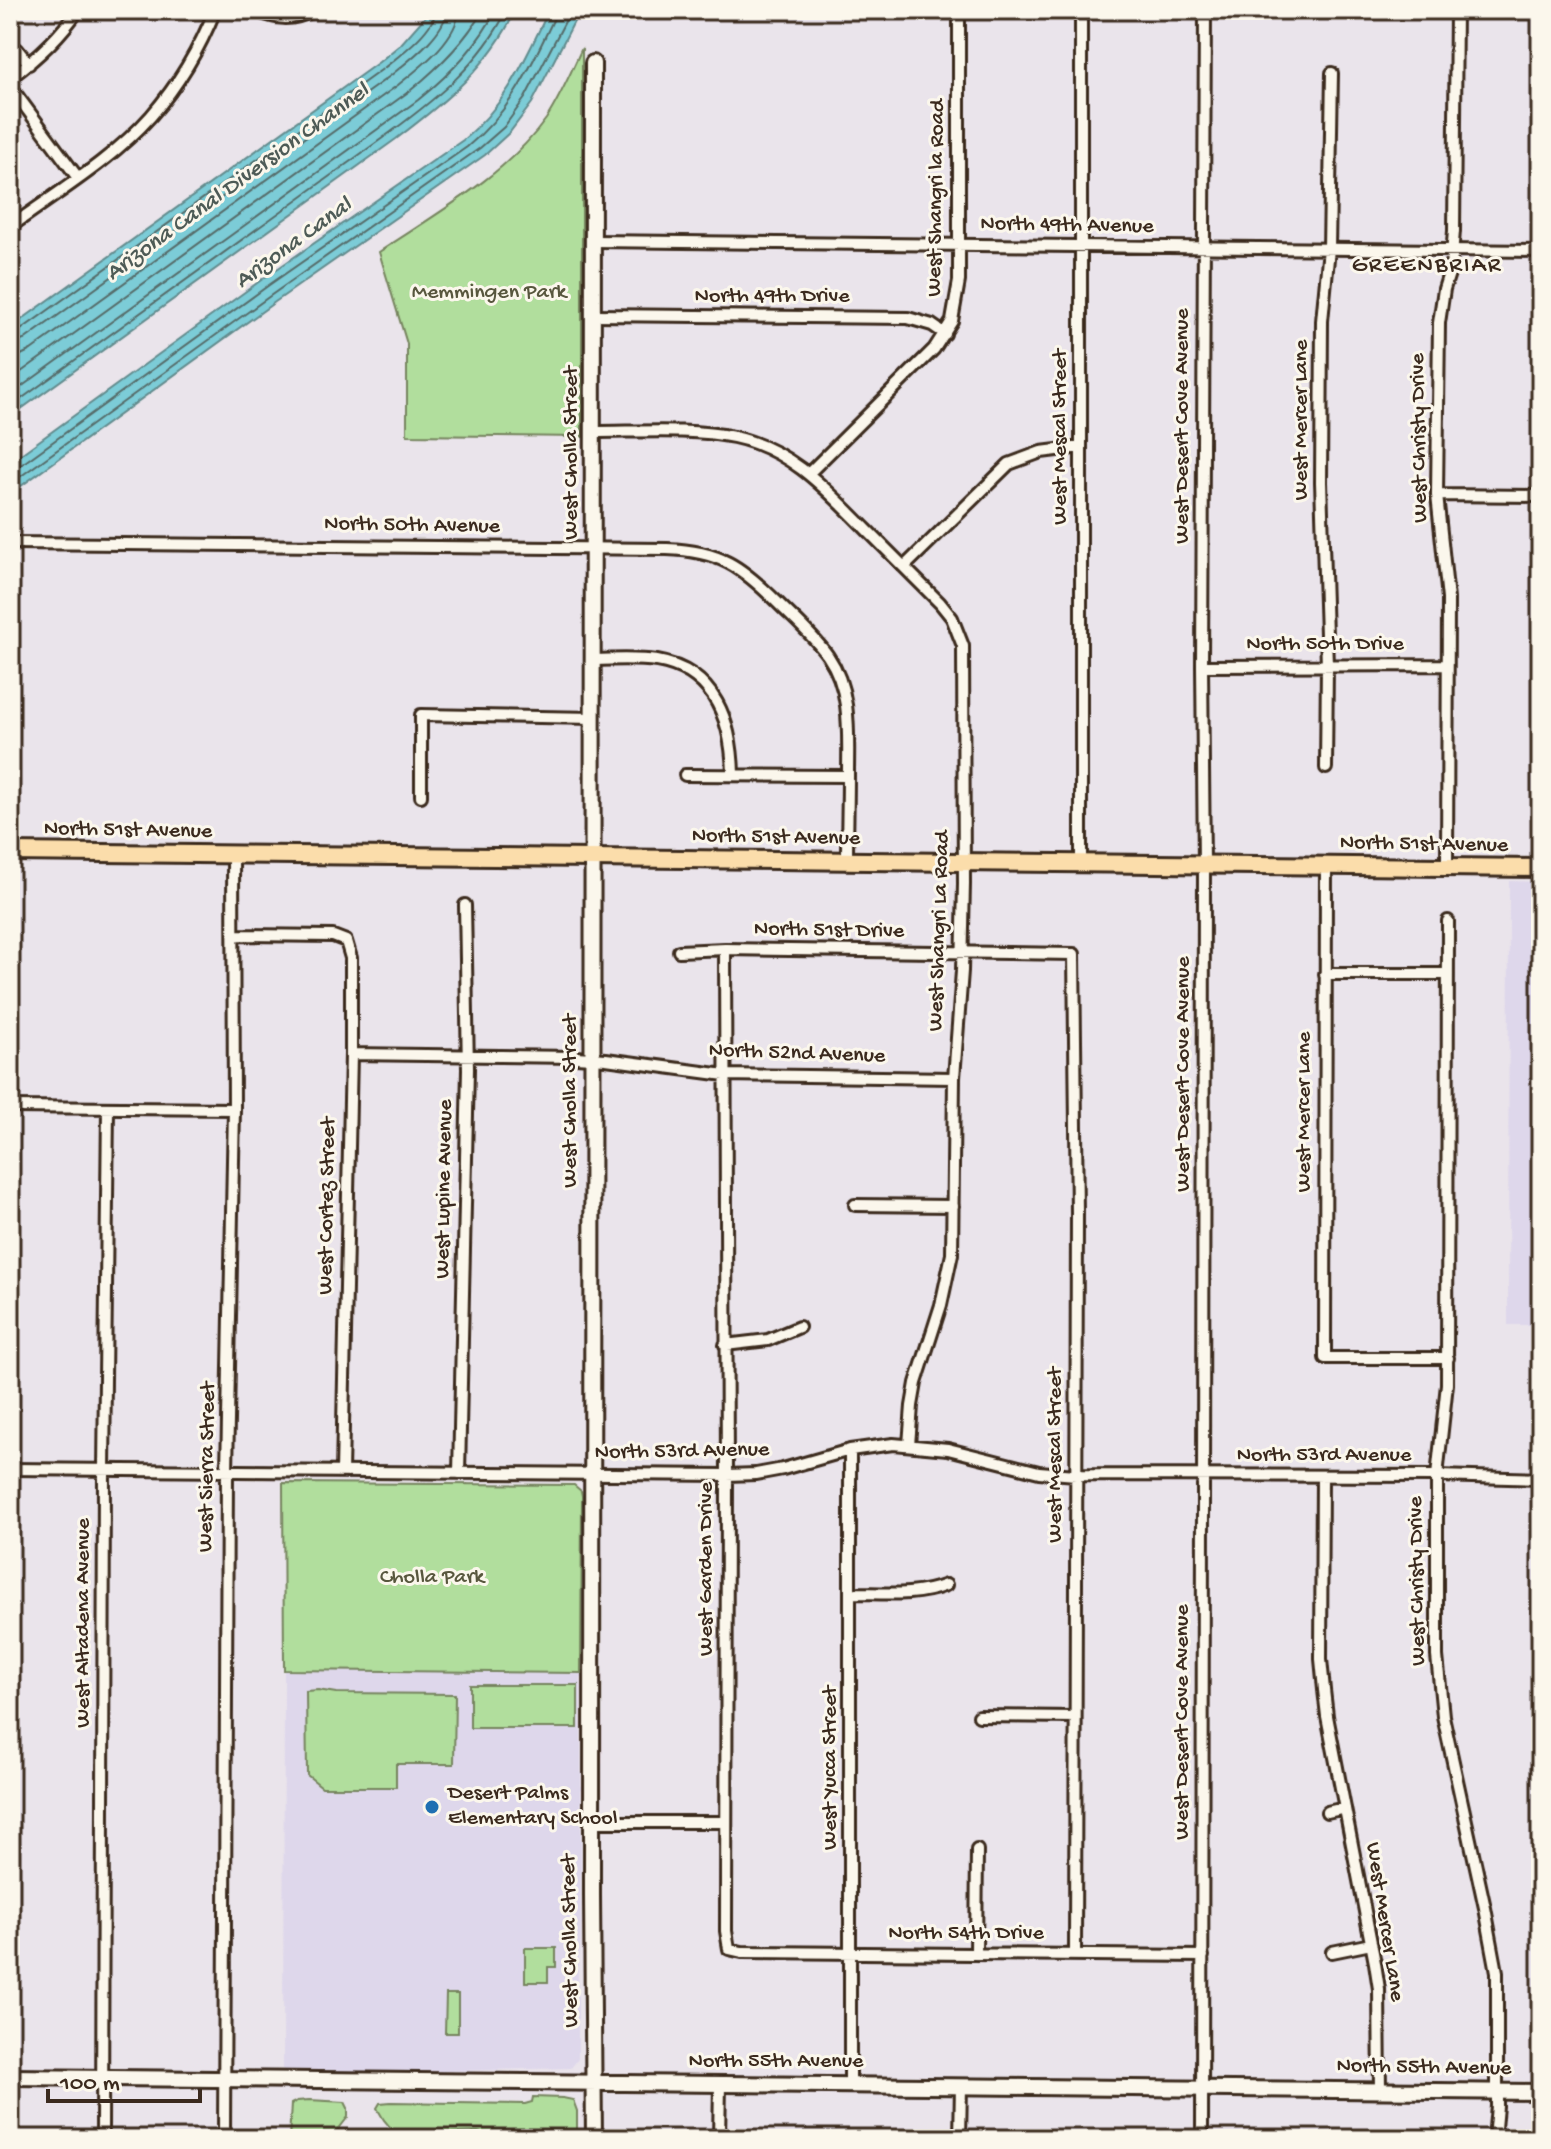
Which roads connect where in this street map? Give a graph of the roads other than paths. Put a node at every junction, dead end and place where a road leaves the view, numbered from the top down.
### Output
1 (78, 10) edge
2 (215, 10) edge
3 (252, 10) edge
4 (315, 10) edge
5 (959, 10) edge
6 (1081, 10) edge
7 (1205, 10) edge
8 (1456, 10) edge
9 (17, 49) dead end
10 (593, 63) dead end
11 (29, 64) junction
12 (1332, 73) dead end
13 (10, 78) edge
14 (10, 86) edge
15 (78, 178) junction
16 (10, 227) edge
17 (593, 241) junction
18 (959, 245) junction
19 (1081, 246) junction
20 (1204, 247) junction
21 (1329, 248) junction
22 (1453, 250) junction
23 (1541, 251) edge
24 (594, 315) junction
25 (945, 334) junction
26 (594, 432) junction
27 (1081, 447) junction
28 (809, 473) junction
29 (1437, 495) junction
30 (1541, 496) edge
31 (10, 543) edge
32 (594, 548) junction
33 (904, 567) junction
34 (594, 660) junction
35 (1327, 665) junction
36 (1447, 665) junction
37 (1202, 666) junction
38 (594, 718) junction
39 (1326, 768) dead end
40 (685, 775) dead end
41 (733, 775) junction
42 (848, 776) junction
43 (421, 796) dead end
44 (10, 852) edge
45 (233, 854) junction
46 (593, 858) junction
47 (847, 860) junction
48 (964, 862) junction
49 (1081, 863) junction
50 (1204, 865) junction
51 (1326, 865) junction
52 (1447, 867) junction
53 (1541, 868) edge
54 (465, 905) dead end
55 (1448, 921) dead end
56 (235, 935) junction
57 (725, 949) junction
58 (679, 951) dead end
59 (962, 953) junction
60 (1074, 954) joint
61 (1325, 974) junction
62 (1448, 974) junction
63 (351, 1054) junction
64 (468, 1056) junction
65 (593, 1058) junction
66 (725, 1075) junction
67 (954, 1078) junction
68 (10, 1107) edge
69 (108, 1108) junction
70 (234, 1109) junction
71 (855, 1205) dead end
72 (953, 1206) junction
73 (799, 1327) dead end
74 (725, 1345) junction
75 (1448, 1358) junction
76 (909, 1445) junction
77 (850, 1450) junction
78 (10, 1469) edge
79 (104, 1470) junction
80 (227, 1471) junction
81 (342, 1472) junction
82 (459, 1473) junction
83 (593, 1474) junction
84 (727, 1475) junction
85 (1076, 1475) junction
86 (1203, 1475) junction
87 (1322, 1476) junction
88 (1437, 1476) junction
89 (1541, 1479) edge
90 (946, 1585) dead end
91 (851, 1593) junction
92 (979, 1716) dead end
93 (1075, 1717) junction
94 (1345, 1808) junction
95 (1327, 1812) dead end
96 (592, 1822) junction
97 (726, 1822) junction
98 (977, 1850) dead end
99 (1371, 1944) junction
100 (729, 1949) joint
101 (1332, 1952) dead end
102 (851, 1953) junction
103 (976, 1954) junction
104 (1075, 1955) junction
105 (1203, 1956) junction
106 (10, 2077) edge
107 (102, 2078) junction
108 (225, 2079) junction
109 (594, 2082) junction
110 (720, 2084) junction
111 (850, 2085) junction
112 (961, 2085) junction
113 (1202, 2087) junction
114 (1380, 2090) junction
115 (1497, 2091) junction
116 (1541, 2092) edge
117 (102, 2139) edge
118 (224, 2139) edge
119 (594, 2139) edge
120 (719, 2139) edge
121 (960, 2139) edge
122 (1202, 2139) edge
123 (1494, 2139) edge

1 - 11 street
2 - 15 street
3 - 4 street
5 - 18 street, West Shangri la Road
6 - 19 street, West Mescal Street
7 - 20 street, West Desert Cove Avenue
8 - 22 street, West Christy Drive
9 - 11 street
10 - 17 street, West Cholla Street
11 - 13 street
12 - 21 street, West Mercer Lane
14 - 15 street
15 - 16 street
17 - 18 street, North 49th Avenue
17 - 24 street, West Cholla Street
18 - 19 street, North 49th Avenue
18 - 25 street, West Shangri la Road
19 - 20 street, North 49th Avenue
19 - 27 street, West Mescal Street
20 - 21 street, North 49th Avenue
20 - 37 street, West Desert Cove Avenue
21 - 22 street, North 49th Avenue
21 - 35 street, West Mercer Lane
22 - 23 street, North 49th Avenue
22 - 29 street, West Christy Drive
24 - 25 street, North 49th Drive
24 - 26 street, West Cholla Street
25 - 28 street, West Shangri la Road
26 - 28 street, West Shangri La Road
26 - 32 street, West Cholla Street
27 - 33 street
27 - 49 street, West Mescal Street
28 - 33 street, West Shangri La Road
29 - 30 street
29 - 36 street, West Christy Drive
31 - 32 street, North 50th Avenue
32 - 34 street, West Cholla Street
32 - 42 street, North 50th Avenue
33 - 48 street, West Shangri La Road
34 - 38 street, West Cholla Street
34 - 41 street
35 - 36 street, North 50th Drive
35 - 37 street, North 50th Drive
35 - 39 street, West Mercer Lane
36 - 52 street, West Christy Drive
37 - 50 street, West Desert Cove Avenue
38 - 43 street
38 - 46 street, West Cholla Street
40 - 41 street
41 - 42 street
42 - 47 street
44 - 45 main road, North 51st Avenue
45 - 46 main road, North 51st Avenue
45 - 56 street, West Sierra Street
46 - 47 main road, North 51st Avenue
46 - 65 street, West Cholla Street
47 - 48 main road, North 51st Avenue
48 - 49 main road, North 51st Avenue
48 - 59 street, West Shangri La Road
49 - 50 main road, North 51st Avenue
50 - 51 main road, North 51st Avenue
50 - 86 street, West Desert Cove Avenue
51 - 52 main road, North 51st Avenue
51 - 61 street, West Mercer Lane
52 - 53 main road, North 51st Avenue
54 - 64 street, West Lupine Avenue
55 - 62 street, West Christy Drive
56 - 63 street, West Cortez Street
56 - 70 street, West Sierra Street
57 - 58 street, North 51st Drive
57 - 59 street, North 51st Drive
57 - 66 street, West Garden Drive
59 - 60 street, North 51st Drive
59 - 67 street, West Shangri La Road
60 - 85 street, West Mescal Street
61 - 62 street
61 - 75 street, West Mercer Lane
62 - 75 street, West Christy Drive
63 - 64 street, North 52nd Avenue
63 - 81 street, West Cortez Street
64 - 65 street, North 52nd Avenue
64 - 82 street, West Lupine Avenue
65 - 66 street, North 52nd Avenue
65 - 83 street, West Cholla Street
66 - 67 street, North 52nd Avenue
66 - 74 street, West Garden Drive
67 - 72 street, West Shangri La Road
68 - 69 street
69 - 70 street
69 - 79 street, West Altadena Avenue
70 - 80 street, West Sierra Street
71 - 72 street
72 - 76 street, West Shangri La Road
73 - 74 street
74 - 84 street, West Garden Drive
75 - 88 street, West Christy Drive
76 - 77 street, North 53rd Avenue
76 - 85 street, North 53rd Avenue
77 - 84 street, North 53rd Avenue
77 - 91 street, West Yucca Street
78 - 79 street, North 53rd Avenue
79 - 80 street, North 53rd Avenue
79 - 107 street, West Altadena Avenue
80 - 81 street, North 53rd Avenue
80 - 108 street, West Sierra Street
81 - 82 street, North 53rd Avenue
82 - 83 street, North 53rd Avenue
83 - 84 street, North 53rd Avenue
83 - 96 street, West Cholla Street
84 - 97 street, West Garden Drive
85 - 86 street, North 53rd Avenue
85 - 93 street, West Mescal Street
86 - 87 street, North 53rd Avenue
86 - 105 street, West Desert Cove Avenue
87 - 88 street, North 53rd Avenue
87 - 94 street, West Mercer Lane
88 - 89 street, North 53rd Avenue
88 - 115 street, West Christy Drive
90 - 91 street
91 - 102 street, West Yucca Street
92 - 93 street
93 - 104 street, West Mescal Street
94 - 95 street
94 - 99 street, West Mercer Lane
96 - 97 street
96 - 109 street, West Cholla Street
97 - 100 street, West Garden Drive
98 - 103 street
99 - 101 street
99 - 114 street, West Mercer Lane
100 - 102 street, North 54th Drive
102 - 103 street, North 54th Drive
102 - 111 street, West Yucca Street
103 - 104 street, North 54th Drive
104 - 105 street, North 54th Drive
105 - 113 street, West Desert Cove Avenue
106 - 107 street, North 55th Avenue
107 - 108 street, North 55th Avenue
107 - 117 street, West Altadena Avenue
108 - 109 street, North 55th Avenue
108 - 118 street
109 - 110 street, North 55th Avenue
109 - 119 street, West Cholla Street
110 - 111 street, North 55th Avenue
110 - 120 street
111 - 112 street, North 55th Avenue
112 - 113 street, North 55th Avenue
112 - 121 street
113 - 114 street, North 55th Avenue
113 - 122 street, West Desert Cove Avenue
114 - 115 street, North 55th Avenue
115 - 116 street, North 55th Avenue
115 - 123 street, West Christy Drive

